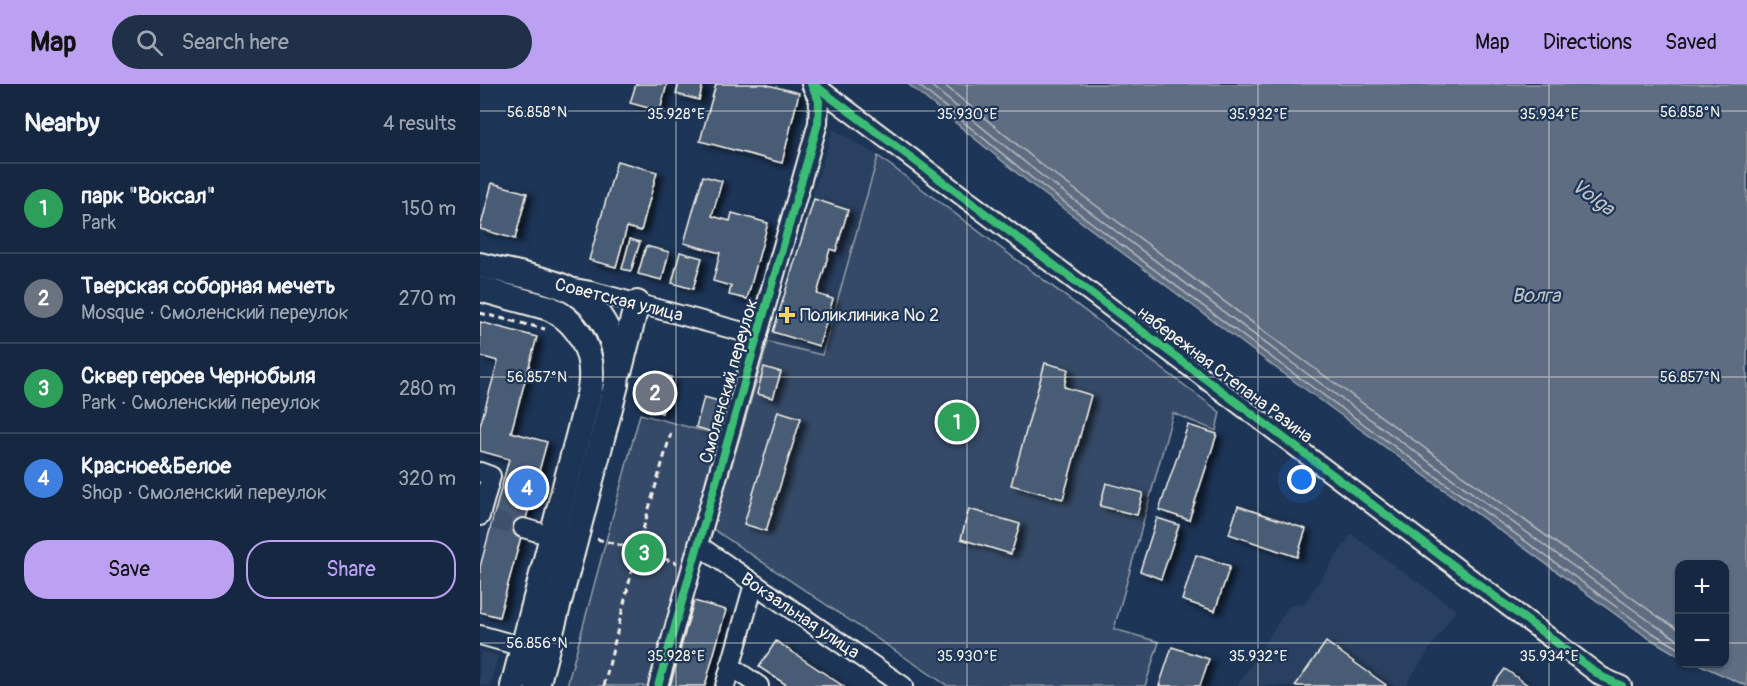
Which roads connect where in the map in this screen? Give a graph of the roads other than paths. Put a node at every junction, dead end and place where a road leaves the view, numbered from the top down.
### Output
1 (812, 84) edge
2 (480, 265) edge
3 (558, 285) junction
4 (480, 289) edge
5 (637, 303) junction
6 (758, 336) junction
7 (616, 386) junction
8 (480, 472) edge
9 (484, 518) edge
10 (523, 528) tunnel mouth
11 (552, 536) junction
12 (698, 545) junction
13 (754, 584) junction
14 (480, 635) edge
15 (519, 646) junction
16 (730, 666) junction
17 (513, 686) edge
18 (537, 686) edge
19 (658, 686) edge
20 (725, 686) edge
21 (759, 686) edge
22 (903, 686) edge
23 (1622, 686) edge

1 - 6 street, Смоленский переулок
1 - 23 street, набережная Степана Разина
2 - 3 main road, Советская улица
3 - 5 street, Советская улица
3 - 7 main road
4 - 11 main road, Советская улица
5 - 6 street, Советская улица
5 - 7 main road
6 - 12 street, Смоленский переулок
7 - 18 main road
8 - 9 street
10 - 11 street
11 - 15 main road
12 - 13 street, Вокзальная улица
12 - 19 street, Смоленский переулок
13 - 16 street
13 - 22 street, Вокзальная улица
14 - 15 street
15 - 17 main road
16 - 20 street
16 - 21 street

